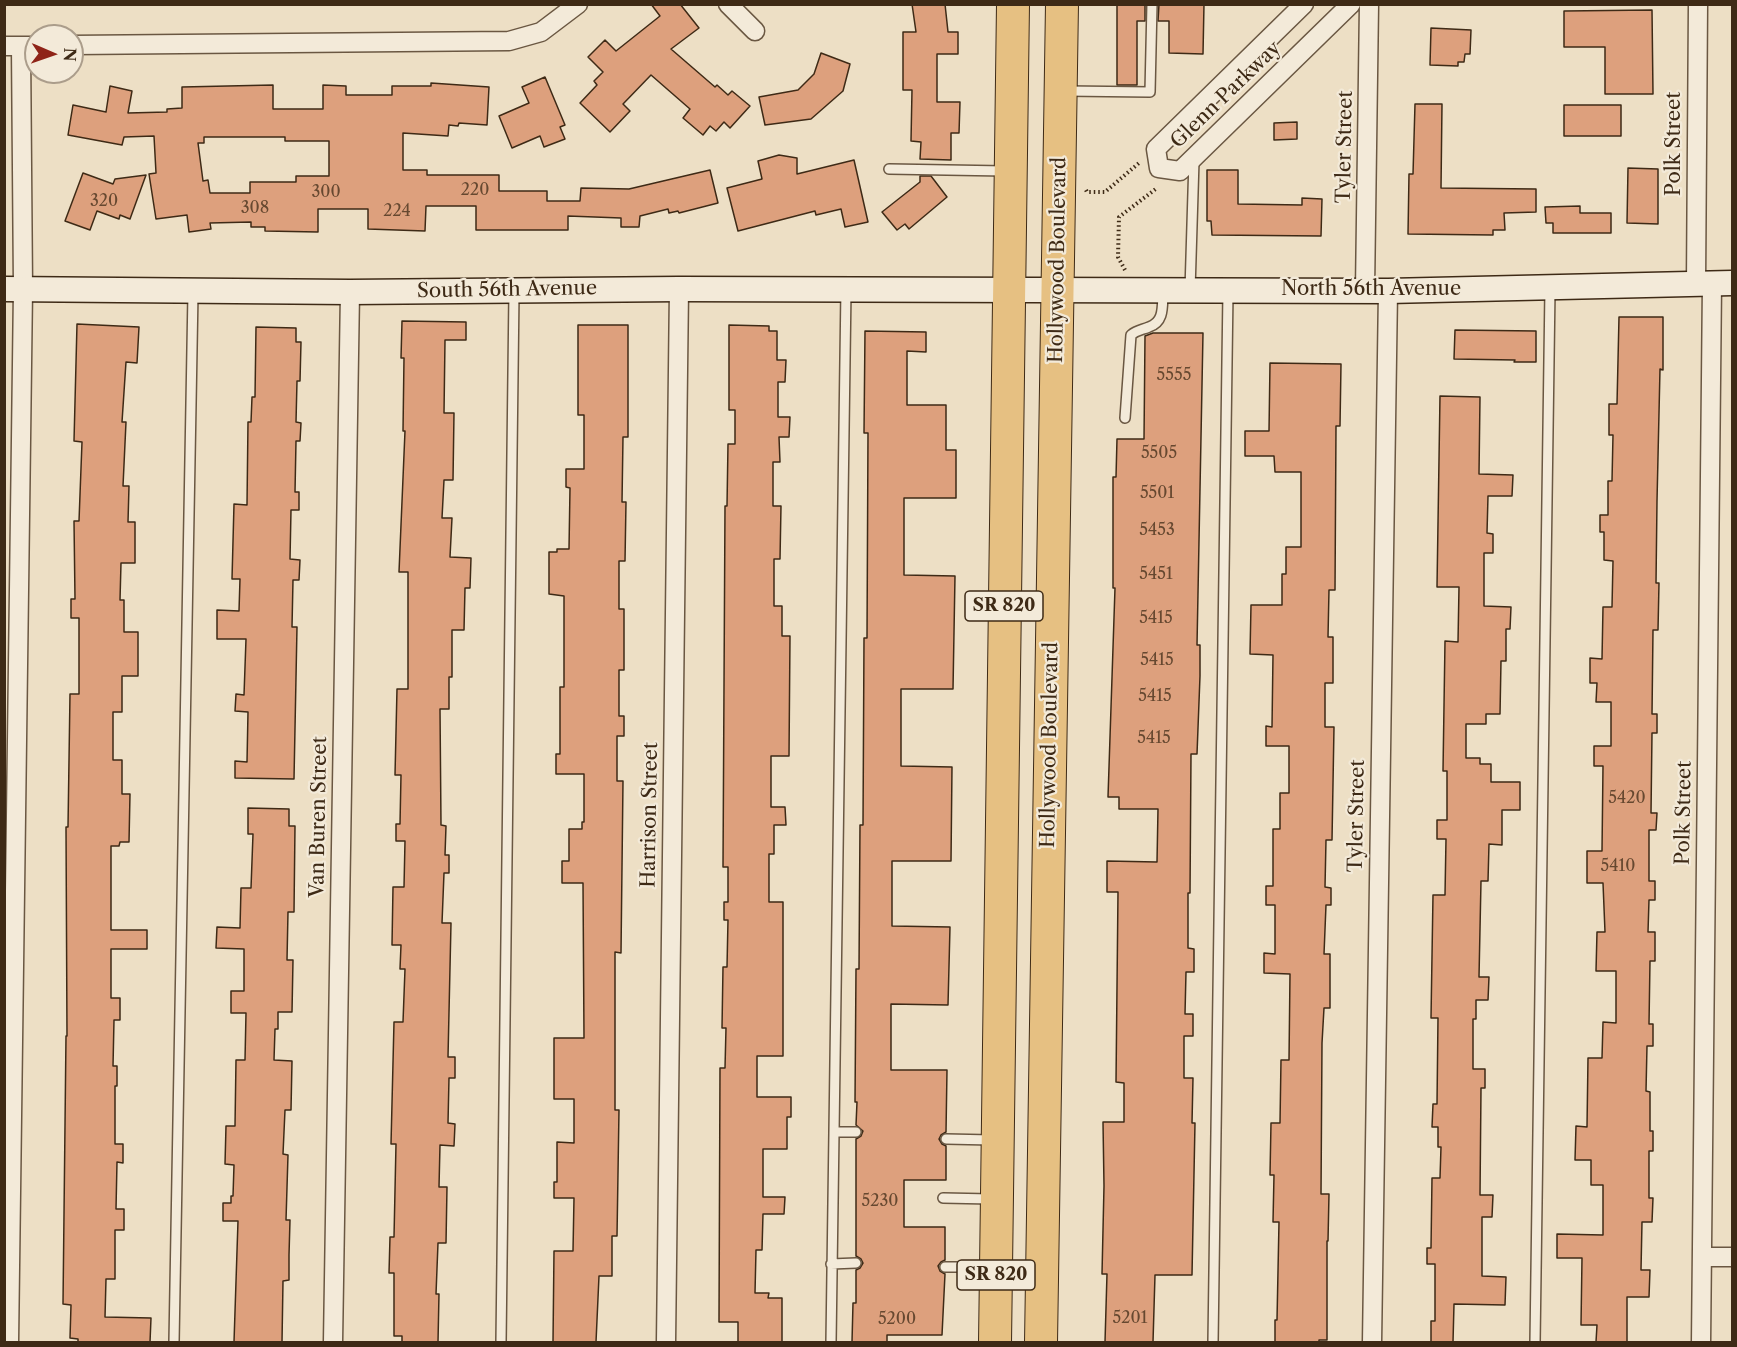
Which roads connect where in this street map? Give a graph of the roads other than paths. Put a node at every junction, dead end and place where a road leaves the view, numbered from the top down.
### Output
1 (578, 4) edge
2 (728, 4) edge
3 (1012, 4) edge
4 (1062, 4) edge
5 (1152, 4) edge
6 (1304, 4) edge
7 (1352, 4) edge
8 (1369, 4) edge
9 (1698, 4) edge
10 (754, 31) dead end
11 (84, 45) edge
12 (21, 46) edge
13 (1061, 92) junction
14 (1194, 157) junction
15 (889, 169) dead end
16 (1010, 171) junction
17 (1713, 283) edge
18 (1550, 287) junction
19 (14, 289) edge
20 (679, 289) junction
21 (846, 289) junction
22 (1009, 289) junction
23 (1057, 289) junction
24 (193, 290) junction
25 (514, 290) junction
26 (1163, 290) junction
27 (1190, 290) junction
28 (1228, 290) junction
29 (1377, 291) junction
30 (350, 292) junction
31 (1125, 418) dead end
32 (834, 1132) junction
33 (856, 1132) dead end
34 (946, 1139) dead end
35 (998, 1140) junction
36 (943, 1198) dead end
37 (996, 1199) junction
38 (1702, 1257) junction
39 (1732, 1257) edge
40 (856, 1263) dead end
41 (831, 1264) junction
42 (945, 1267) dead end
43 (996, 1267) junction
44 (9, 1342) edge
45 (174, 1342) edge
46 (333, 1342) edge
47 (501, 1342) edge
48 (666, 1342) edge
49 (831, 1342) edge
50 (995, 1342) edge
51 (1041, 1342) edge
52 (1213, 1342) edge
53 (1372, 1342) edge
54 (1535, 1342) edge
55 (1701, 1342) edge

1 - 11 street
2 - 10 street
3 - 16 highway, SR 820
4 - 13 highway, Hollywood Boulevard / SR 820
5 - 13 lane
6 - 14 street, Glenn Parkway
7 - 14 street, Glenn Parkway
8 - 29 street, Tyler Street
9 - 17 street, Polk Street
12 - 19 street
13 - 23 highway, Hollywood Boulevard / SR 820
14 - 27 lane
15 - 16 lane
16 - 22 highway, SR 820
17 - 18 street, North 56th Avenue
17 - 38 street, Polk Street
18 - 29 street, North 56th Avenue
18 - 54 lane
19 - 24 street, South 56th Avenue
19 - 44 street
20 - 21 street, South 56th Avenue
20 - 25 street, South 56th Avenue
20 - 48 street, Harrison Street
21 - 22 street, South 56th Avenue
21 - 32 lane
22 - 23 street, North 56th Avenue
22 - 35 highway, SR 820
23 - 26 street, North 56th Avenue
23 - 51 highway, Hollywood Boulevard / SR 820
24 - 30 street, South 56th Avenue
24 - 45 lane
25 - 30 street, South 56th Avenue
25 - 47 lane
26 - 27 street, North 56th Avenue
26 - 31 lane
27 - 28 street, North 56th Avenue
28 - 29 street, North 56th Avenue
28 - 52 lane
29 - 53 street, Tyler Street
30 - 46 street, Van Buren Street
32 - 33 lane
32 - 41 lane
34 - 35 lane
35 - 37 highway, SR 820
36 - 37 lane
37 - 43 highway, SR 820
38 - 39 street
38 - 55 street, Polk Street
40 - 41 lane
41 - 49 lane
42 - 43 lane
43 - 50 highway, SR 820

